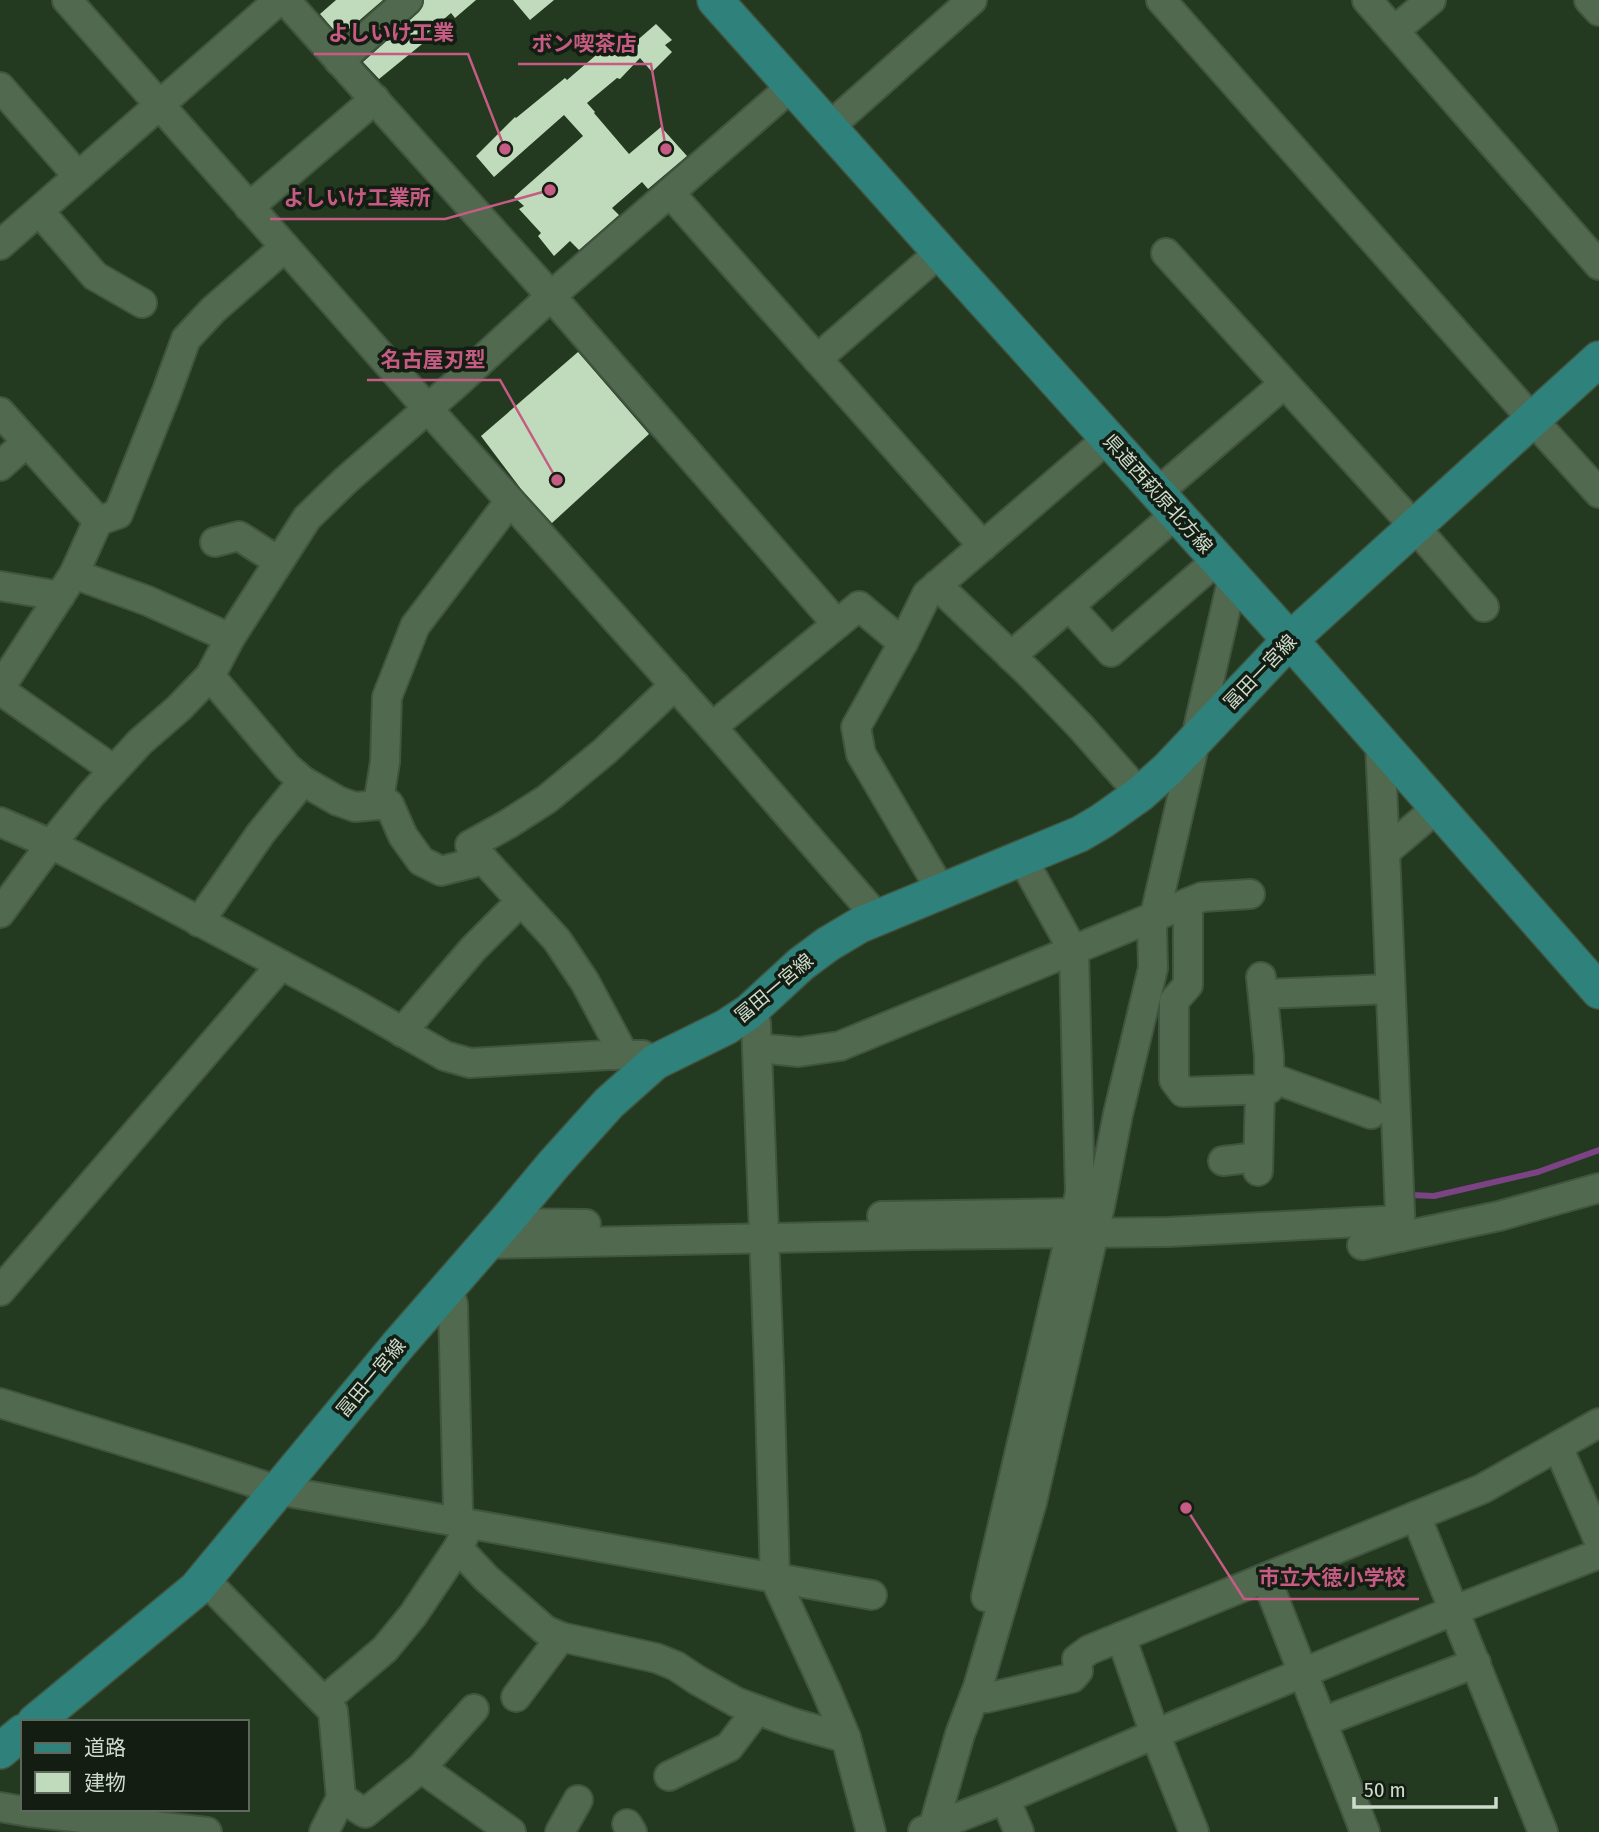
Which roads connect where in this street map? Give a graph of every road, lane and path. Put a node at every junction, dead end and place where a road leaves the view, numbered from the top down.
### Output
1 (67, 0) edge
2 (279, 0) edge
3 (285, 0) edge
4 (408, 0) edge
5 (715, 0) edge
6 (972, 0) edge
7 (1161, 0) edge
8 (1367, 0) edge
9 (1431, 0) edge
10 (1589, 0) edge
11 (1599, 11) edge
12 (1394, 31) junction
13 (339, 61) junction
14 (0, 87) edge
15 (791, 87) junction
16 (374, 99) junction
17 (159, 104) junction
18 (828, 128) junction
19 (78, 176) junction
20 (670, 193) junction
21 (249, 206) junction
22 (39, 211) junction
23 (0, 245) edge
24 (285, 247) junction
25 (940, 252) junction
26 (1166, 254) dead end
27 (1599, 265) edge
28 (551, 296) junction
29 (142, 303) dead end
30 (817, 359) junction
31 (1599, 359) edge
32 (1284, 384) junction
33 (428, 409) junction
34 (0, 412) edge
35 (1532, 420) junction
36 (1108, 438) junction
37 (27, 442) junction
38 (0, 466) edge
39 (1599, 493) edge
40 (510, 501) junction
41 (1167, 503) junction
42 (98, 521) junction
43 (1415, 527) junction
44 (215, 542) dead end
45 (982, 546) junction
46 (278, 561) junction
47 (1225, 569) junction
48 (67, 585) junction
49 (937, 585) junction
50 (0, 586) edge
51 (1069, 606) junction
52 (1484, 607) dead end
53 (837, 624) junction
54 (230, 638) junction
55 (1290, 640) junction
56 (903, 643) junction
57 (1011, 656) junction
58 (210, 676) junction
59 (675, 685) junction
60 (0, 689) edge
61 (712, 727) junction
62 (1197, 738) junction
63 (1380, 743) junction
64 (114, 770) junction
65 (303, 781) junction
66 (1140, 794) junction
67 (378, 805) junction
68 (1437, 808) junction
69 (0, 822) edge
70 (51, 844) junction
71 (1385, 852) junction
72 (1022, 858) junction
73 (484, 860) junction
74 (942, 892) junction
75 (1250, 894) dead end
76 (521, 901) junction
77 (1188, 903) junction
78 (0, 913) edge
79 (1156, 916) junction
80 (878, 918) junction
81 (199, 922) junction
82 (1074, 951) junction
83 (281, 965) junction
84 (1390, 989) junction
85 (1599, 991) edge
86 (748, 1012) junction
87 (402, 1032) junction
88 (757, 1048) junction
89 (640, 1058) junction
90 (1265, 1083) junction
91 (1371, 1114) dead end
92 (1223, 1161) dead end
93 (1599, 1188) edge
94 (1080, 1227) junction
95 (1400, 1228) junction
96 (764, 1229) junction
97 (496, 1233) junction
98 (1362, 1245) dead end
99 (447, 1288) junction
100 (0, 1291) edge
101 (0, 1403) edge
102 (1599, 1423) edge
103 (1558, 1447) junction
104 (276, 1490) junction
105 (1416, 1517) junction
106 (460, 1535) junction
107 (1599, 1541) edge
108 (1599, 1553) edge
109 (1266, 1578) junction
110 (204, 1579) junction
111 (775, 1579) junction
112 (873, 1595) dead end
113 (1455, 1610) junction
114 (562, 1637) junction
115 (1121, 1637) junction
116 (1476, 1663) junction
117 (1303, 1674) junction
118 (975, 1695) junction
119 (516, 1697) dead end
120 (324, 1701) junction
121 (474, 1709) dead end
122 (757, 1710) junction
123 (37, 1720) edge
124 (1322, 1722) junction
125 (1155, 1734) junction
126 (846, 1738) junction
127 (421, 1768) junction
128 (669, 1776) dead end
129 (341, 1798) junction
130 (1005, 1799) junction
131 (578, 1800) dead end
132 (0, 1807) edge
133 (21, 1811) edge
134 (23, 1811) edge
135 (928, 1830) edge
136 (207, 1832) edge
137 (324, 1832) edge
138 (511, 1832) edge
139 (560, 1832) edge
140 (871, 1832) edge
141 (1019, 1832) edge
142 (1194, 1832) edge
143 (1365, 1832) edge
144 (1543, 1832) edge

1 - 17 street
2 - 17 street
3 - 13 street
4 - 13 street
5 - 15 main road, 県道西萩原北方線
6 - 18 street
7 - 35 street
8 - 12 street
9 - 12 street
10 - 11 street
12 - 27 street
13 - 16 street
14 - 19 street
15 - 18 main road, 県道西萩原北方線
15 - 20 street
16 - 21 street
16 - 28 street
17 - 19 street
17 - 21 street
18 - 25 main road, 県道西萩原北方線
19 - 22 street
20 - 28 street
20 - 30 street
21 - 24 street
22 - 23 street
22 - 29 street
24 - 33 street
24 - 42 street
25 - 30 street
25 - 36 main road, 県道西萩原北方線
26 - 32 street
28 - 33 street
28 - 53 street
30 - 45 street
31 - 35 main road, 冨田一宮線
32 - 41 street
32 - 43 street
33 - 40 street
33 - 46 street
34 - 37 street
35 - 39 street
35 - 43 main road, 冨田一宮線
36 - 41 main road, 県道西萩原北方線
36 - 45 street
37 - 38 street
37 - 42 street
40 - 59 street
40 - 67 street
41 - 47 main road, 県道西萩原北方線
41 - 51 street
42 - 48 street
43 - 52 street
43 - 55 main road, 冨田一宮線
44 - 46 street
45 - 49 street
46 - 54 street
47 - 51 street
47 - 55 main road, 県道西萩原北方線
47 - 62 street
48 - 50 street
48 - 54 street
48 - 60 street
49 - 56 street
49 - 57 street
51 - 57 street
53 - 56 street
53 - 61 street
54 - 58 street
55 - 62 main road, 冨田一宮線
55 - 63 main road, 県道西萩原北方線
56 - 74 street
57 - 66 street
58 - 64 street
58 - 65 street
59 - 61 street
59 - 73 street
60 - 64 street
61 - 80 street
62 - 66 main road, 冨田一宮線
62 - 79 street
63 - 68 main road, 県道西萩原北方線
63 - 71 street
64 - 70 street
65 - 67 street
65 - 81 street
66 - 72 main road, 冨田一宮線
67 - 73 street
68 - 71 street
68 - 85 main road, 県道西萩原北方線
69 - 70 street
70 - 78 street
70 - 81 street
71 - 84 street
72 - 74 main road, 冨田一宮線
72 - 82 street
73 - 76 street
74 - 80 main road, 冨田一宮線
75 - 77 street
76 - 87 street
76 - 89 street
77 - 79 street
77 - 90 street
79 - 82 street
79 - 94 street
80 - 86 main road, 冨田一宮線
81 - 83 street
82 - 88 street
82 - 94 street
83 - 87 street
83 - 100 street
84 - 90 street
84 - 95 street
86 - 88 street
86 - 89 main road, 冨田一宮線
87 - 89 street
88 - 96 street
89 - 97 main road, 冨田一宮線
90 - 91 street
90 - 92 street
93 - 95 street
94 - 95 street
94 - 96 street
94 - 118 street
94 - 135 street
95 - 98 street
96 - 97 street
96 - 111 street
97 - 99 main road, 冨田一宮線
99 - 104 main road, 冨田一宮線
99 - 106 street
101 - 104 street
102 - 103 street
103 - 105 street
103 - 107 street
104 - 106 street
104 - 110 main road, 冨田一宮線
105 - 109 street
105 - 113 street
106 - 111 street
106 - 114 street
106 - 120 street
108 - 113 street
109 - 115 street
109 - 117 street
110 - 120 street
110 - 123 main road, 冨田一宮線
111 - 112 street
111 - 126 street
113 - 116 street
113 - 117 street
114 - 119 street
114 - 122 street
115 - 118 street
115 - 125 street
116 - 124 street
116 - 144 street
117 - 124 street
117 - 125 street
118 - 135 street
120 - 129 street
121 - 127 street
122 - 126 street
122 - 128 street
124 - 143 street
125 - 130 street
125 - 142 street
126 - 140 street
127 - 129 street
127 - 138 street
129 - 137 street
130 - 135 street
130 - 141 street
131 - 139 street
132 - 133 street
134 - 136 street

